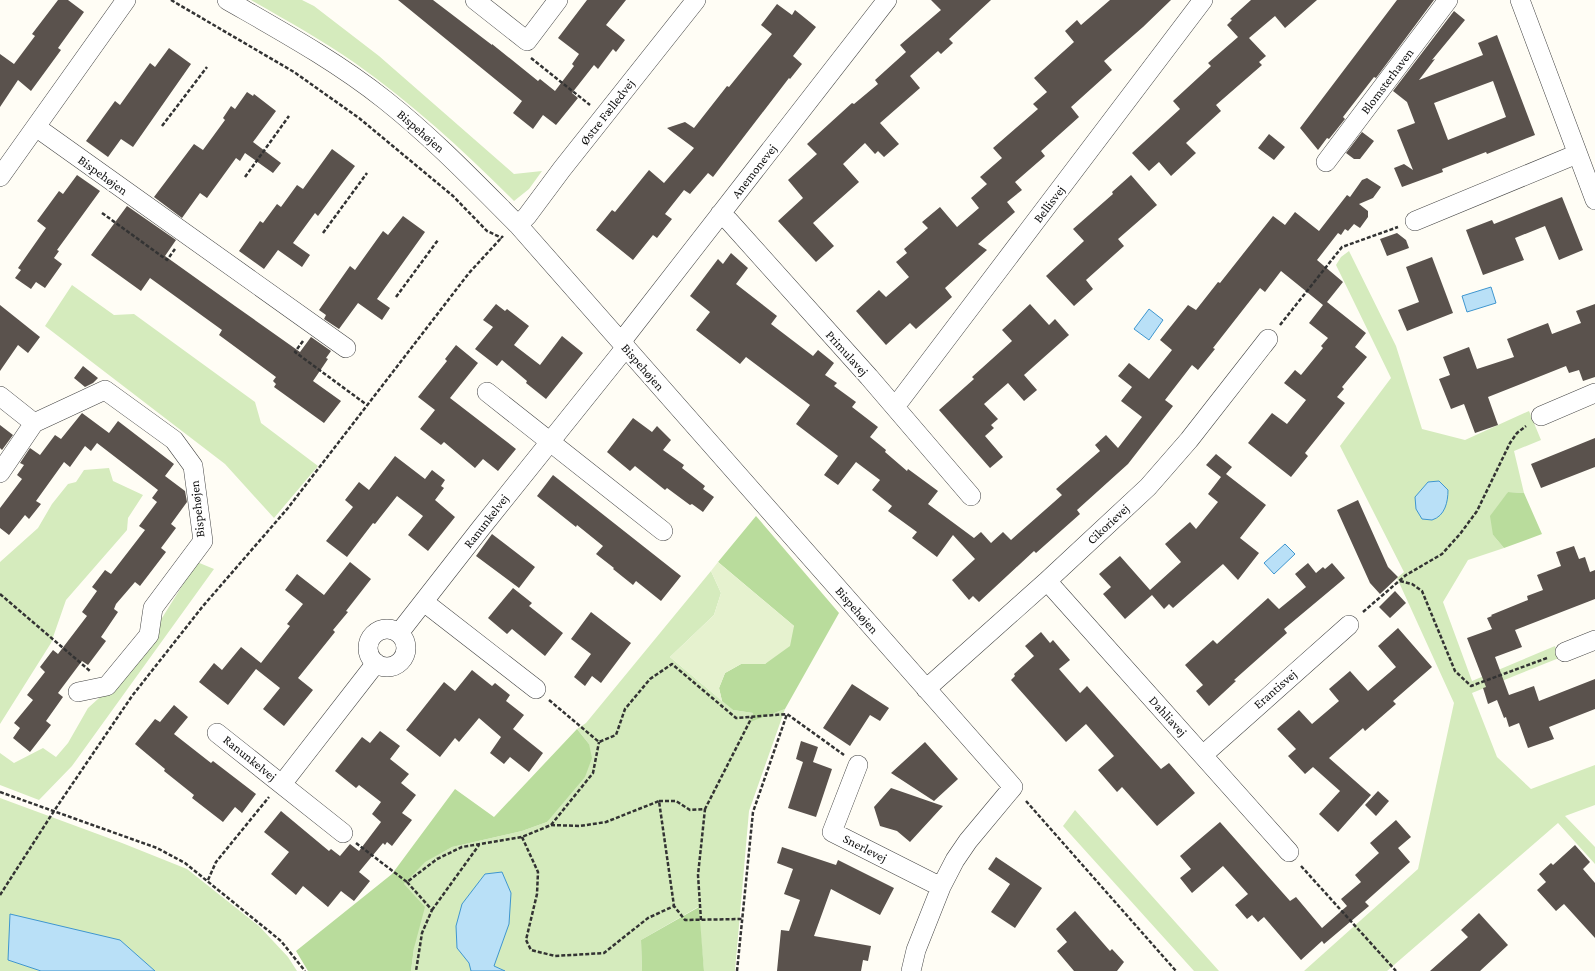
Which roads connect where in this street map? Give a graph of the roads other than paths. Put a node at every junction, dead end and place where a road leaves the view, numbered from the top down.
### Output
1 (126, 0) edge
2 (227, 0) edge
3 (474, 0) edge
4 (558, 0) edge
5 (696, 0) edge
6 (887, 0) edge
7 (1203, 0) edge
8 (1448, 0) edge
9 (1520, 0) edge
10 (36, 127) junction
11 (1577, 154) junction
12 (6, 157) edge
13 (1326, 162) dead end
14 (0, 177) edge
15 (1595, 200) edge
16 (720, 214) junction
17 (1415, 221) road end
18 (518, 225) junction
19 (1268, 339) road end
20 (624, 345) junction
21 (346, 348) dead end
22 (487, 392) dead end
23 (1595, 393) edge
24 (0, 396) edge
25 (894, 406) junction
26 (1541, 416) road end
27 (34, 423) junction
28 (550, 441) junction
29 (0, 473) edge
30 (972, 496) dead end
31 (663, 531) dead end
32 (1047, 581) junction
33 (424, 602) junction
34 (1349, 625) road end
35 (399, 633) junction
36 (1595, 640) edge
37 (1565, 652) road end
38 (376, 663) junction
39 (536, 689) road end
40 (926, 689) junction
41 (78, 692) dead end
42 (218, 733) dead end
43 (1203, 755) junction
44 (858, 764) road end
45 (282, 784) junction
46 (343, 833) road end
47 (1288, 852) road end
48 (941, 887) junction
49 (911, 971) edge

1 - 10 street
2 - 18 street, Bispehøjen
3 - 4 street
5 - 18 street, Østre Fælledvej
6 - 16 street, Anemonevej
7 - 25 street, Bellisvej
8 - 13 street, Blomsterhaven
9 - 11 street
10 - 12 street
10 - 21 street, Bispehøjen
11 - 15 street
11 - 17 street
12 - 14 street
16 - 20 street, Anemonevej
16 - 25 street, Primulavej
18 - 20 street, Bispehøjen
19 - 32 street, Cikorievej
20 - 28 street, Ranunkelvej
20 - 40 street, Bispehøjen
22 - 28 street
23 - 26 street
24 - 27 street
25 - 30 street, Primulavej
27 - 29 street
27 - 41 street, Bispehøjen
28 - 31 street
28 - 33 street, Ranunkelvej
32 - 40 street, Cikorievej
32 - 43 street, Dahliavej
33 - 35 street, Ranunkelvej
33 - 39 street
34 - 43 street, Erantisvej
35 - 38 street
35 - 38 street
36 - 37 street
38 - 45 street, Ranunkelvej
40 - 48 street, Bispehøjen
42 - 45 street, Ranunkelvej
43 - 47 street, Dahliavej
44 - 48 street, Snerlevej
45 - 46 street, Ranunkelvej
48 - 49 street

